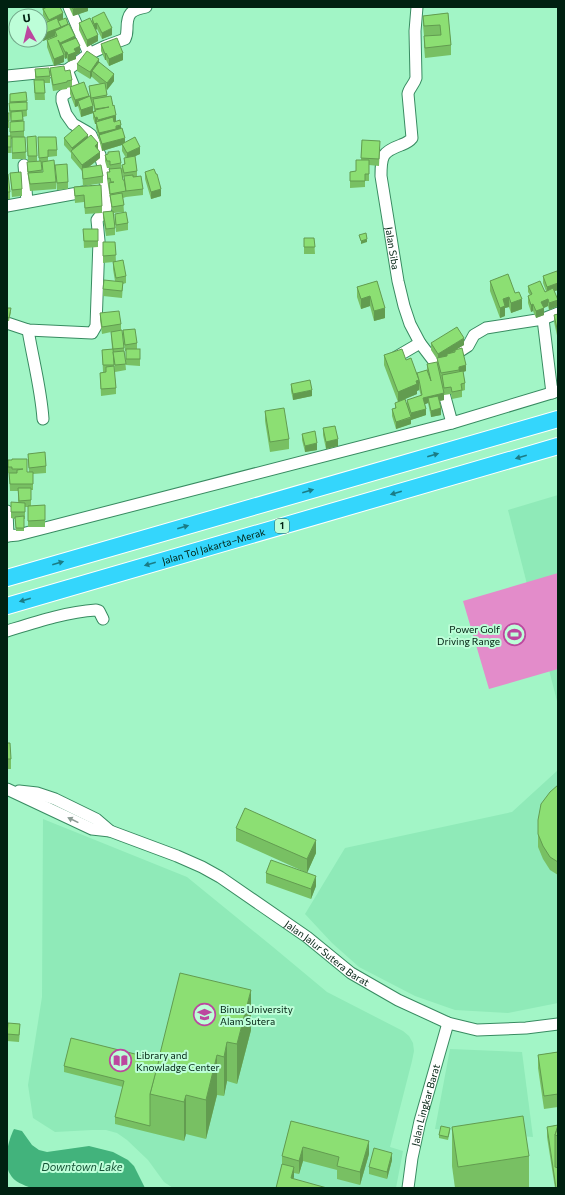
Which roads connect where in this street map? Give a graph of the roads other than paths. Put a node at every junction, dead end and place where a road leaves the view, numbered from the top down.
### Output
1 (69, 7) edge
2 (146, 7) edge
3 (416, 7) edge
4 (89, 54) junction
5 (67, 70) junction
6 (7, 76) edge
7 (24, 165) dead end
8 (106, 189) junction
9 (27, 202) junction
10 (7, 206) edge
11 (558, 313) edge
12 (543, 319) junction
13 (7, 323) edge
14 (28, 330) junction
15 (420, 344) junction
16 (388, 362) edge
17 (436, 364) junction
18 (555, 392) edge
19 (43, 419) dead end
20 (558, 419) edge
21 (452, 423) junction
22 (558, 446) edge
23 (7, 511) edge
24 (7, 536) edge
25 (7, 578) edge
26 (7, 606) edge
27 (103, 619) dead end
28 (7, 631) edge
29 (8, 790) edge
30 (448, 1023) junction
31 (558, 1024) edge
32 (408, 1188) edge

1 - 4 street
2 - 4 street
3 - 15 street, Jalan Siba
4 - 5 street
5 - 6 street
5 - 8 street
7 - 9 street
8 - 9 street
8 - 14 street
9 - 10 street
11 - 12 street
12 - 17 street
12 - 18 street
13 - 14 street
14 - 19 street
15 - 16 street
15 - 17 street, Jalan Siba
17 - 21 street
18 - 21 street
25 -> 20 highway
21 - 24 street
22 -> 26 highway, Jalan Tol Jakarta–Merak / 1
23 - 24 street
27 - 28 street
29 - 30 street, Jalan Jalur Sutera Barat
30 - 31 street, Jalan Jalur Sutera Barat
30 - 32 street, Jalan Lingkar Barat

